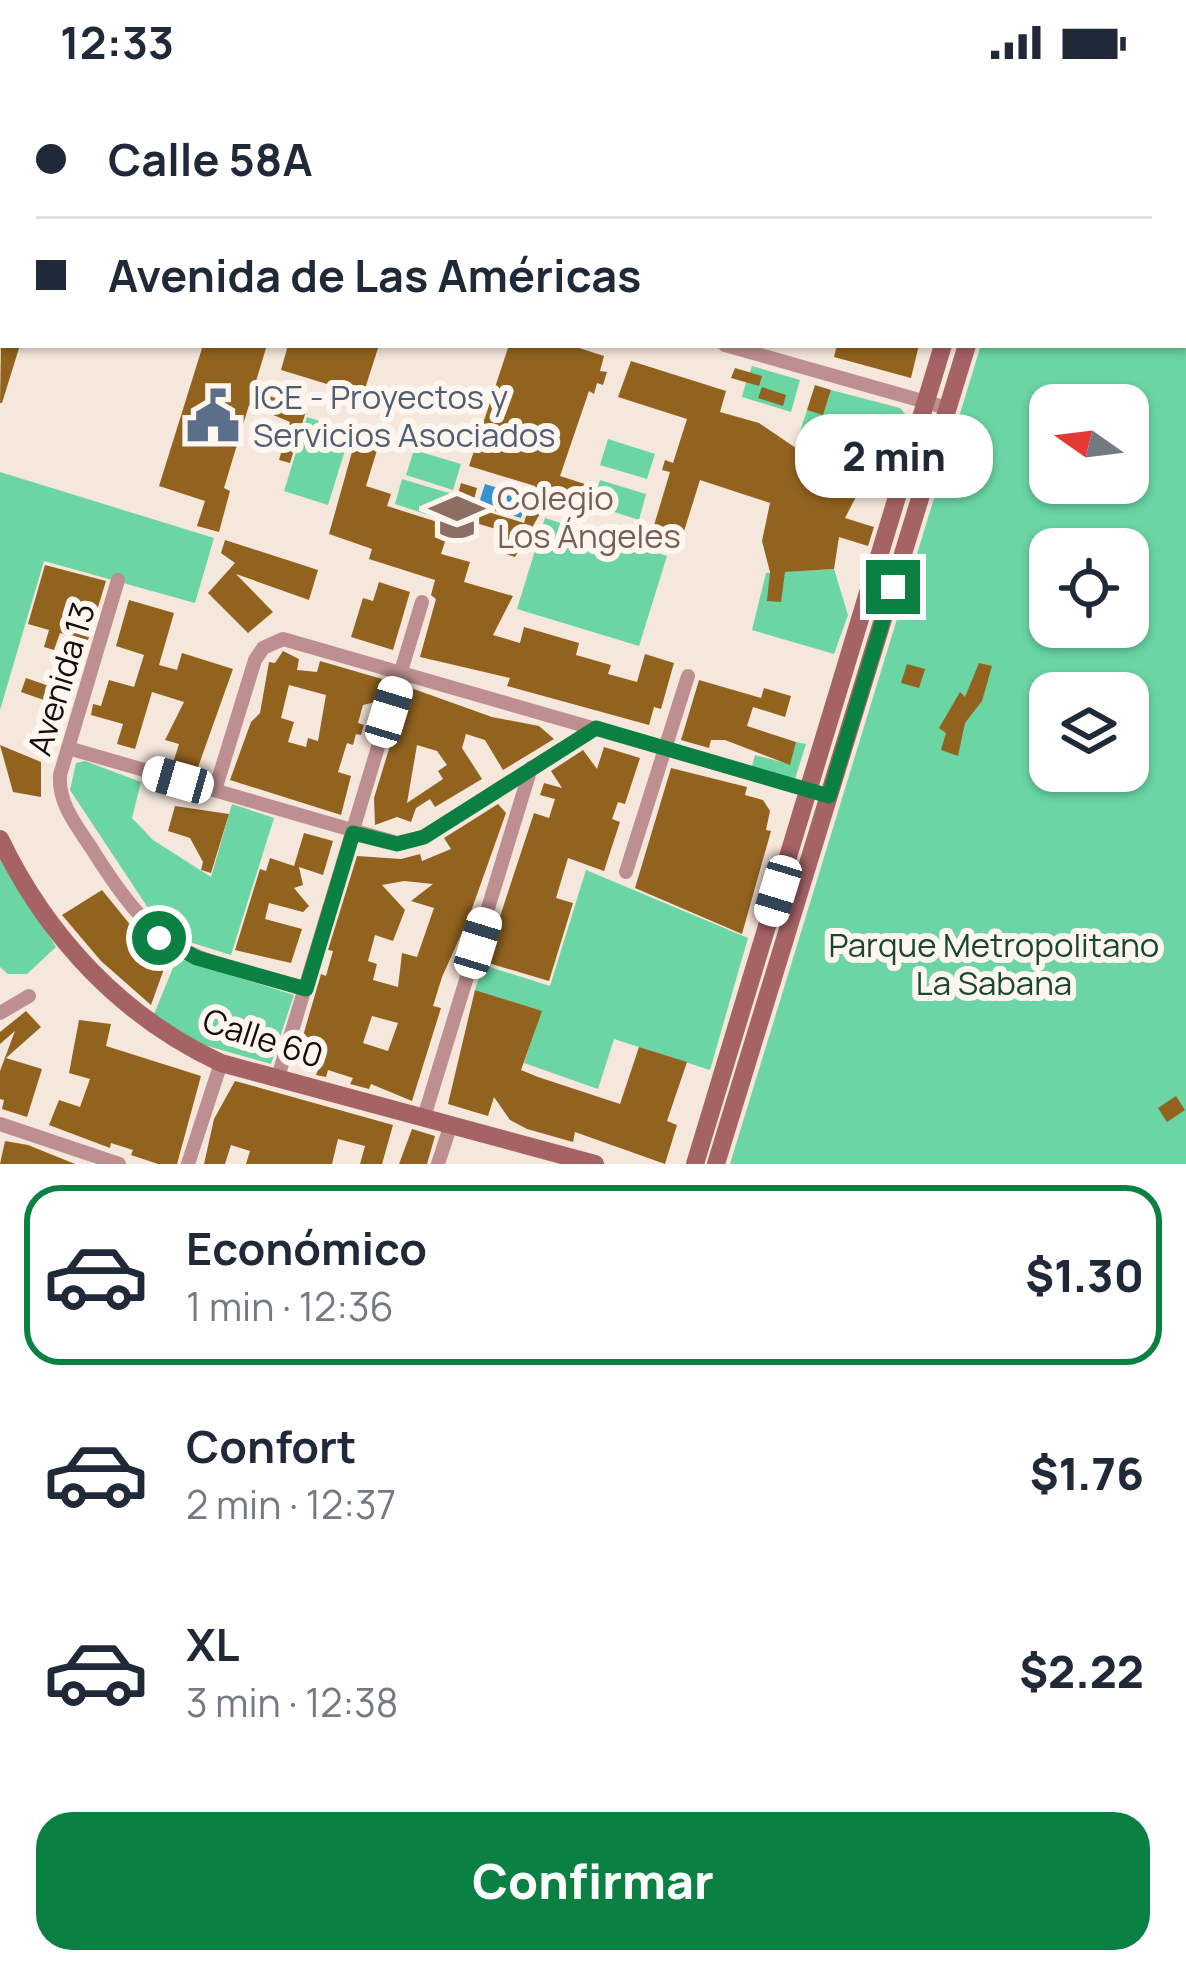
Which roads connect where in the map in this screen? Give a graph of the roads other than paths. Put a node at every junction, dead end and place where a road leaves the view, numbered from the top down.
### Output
1 (736, 348) edge
2 (943, 348) edge
3 (966, 348) edge
4 (926, 402) junction
5 (947, 408) junction
6 (118, 580) dead end
7 (422, 602) dead end
8 (401, 671) junction
9 (688, 676) dead end
10 (596, 728) junction
11 (68, 748) junction
12 (665, 748) junction
13 (531, 768) junction
14 (808, 789) junction
15 (214, 790) junction
16 (829, 796) junction
17 (353, 833) junction
18 (0, 839) edge
19 (626, 872) dead end
20 (306, 989) junction
21 (29, 996) dead end
22 (0, 1013) edge
23 (221, 1063) junction
24 (278, 1077) junction
25 (424, 1117) junction
26 (0, 1124) edge
27 (451, 1124) junction
28 (119, 1164) edge
29 (188, 1164) edge
30 (438, 1164) edge
31 (595, 1164) edge
32 (695, 1164) edge
33 (716, 1164) edge

1 - 4 street
2 - 4 main road
3 - 5 main road
4 - 5 street
4 - 14 main road
5 - 16 main road
6 - 11 street, Avenida 13
7 - 8 street
8 - 10 street
8 - 15 street
8 - 17 street
9 - 12 street
10 - 12 street
10 - 13 street
11 - 15 street
11 - 20 street, Avenida 13
12 - 14 street
12 - 19 street
13 - 17 street
13 - 25 street
14 - 16 street
14 - 32 main road
15 - 17 street
16 - 33 main road
17 - 20 street
18 - 23 main road, Calle 60
20 - 24 street
21 - 22 street
23 - 24 main road, Calle 60
23 - 29 street
24 - 25 main road, Calle 60
25 - 27 main road, Calle 60
26 - 28 street
27 - 30 street
27 - 31 main road, Calle 60

